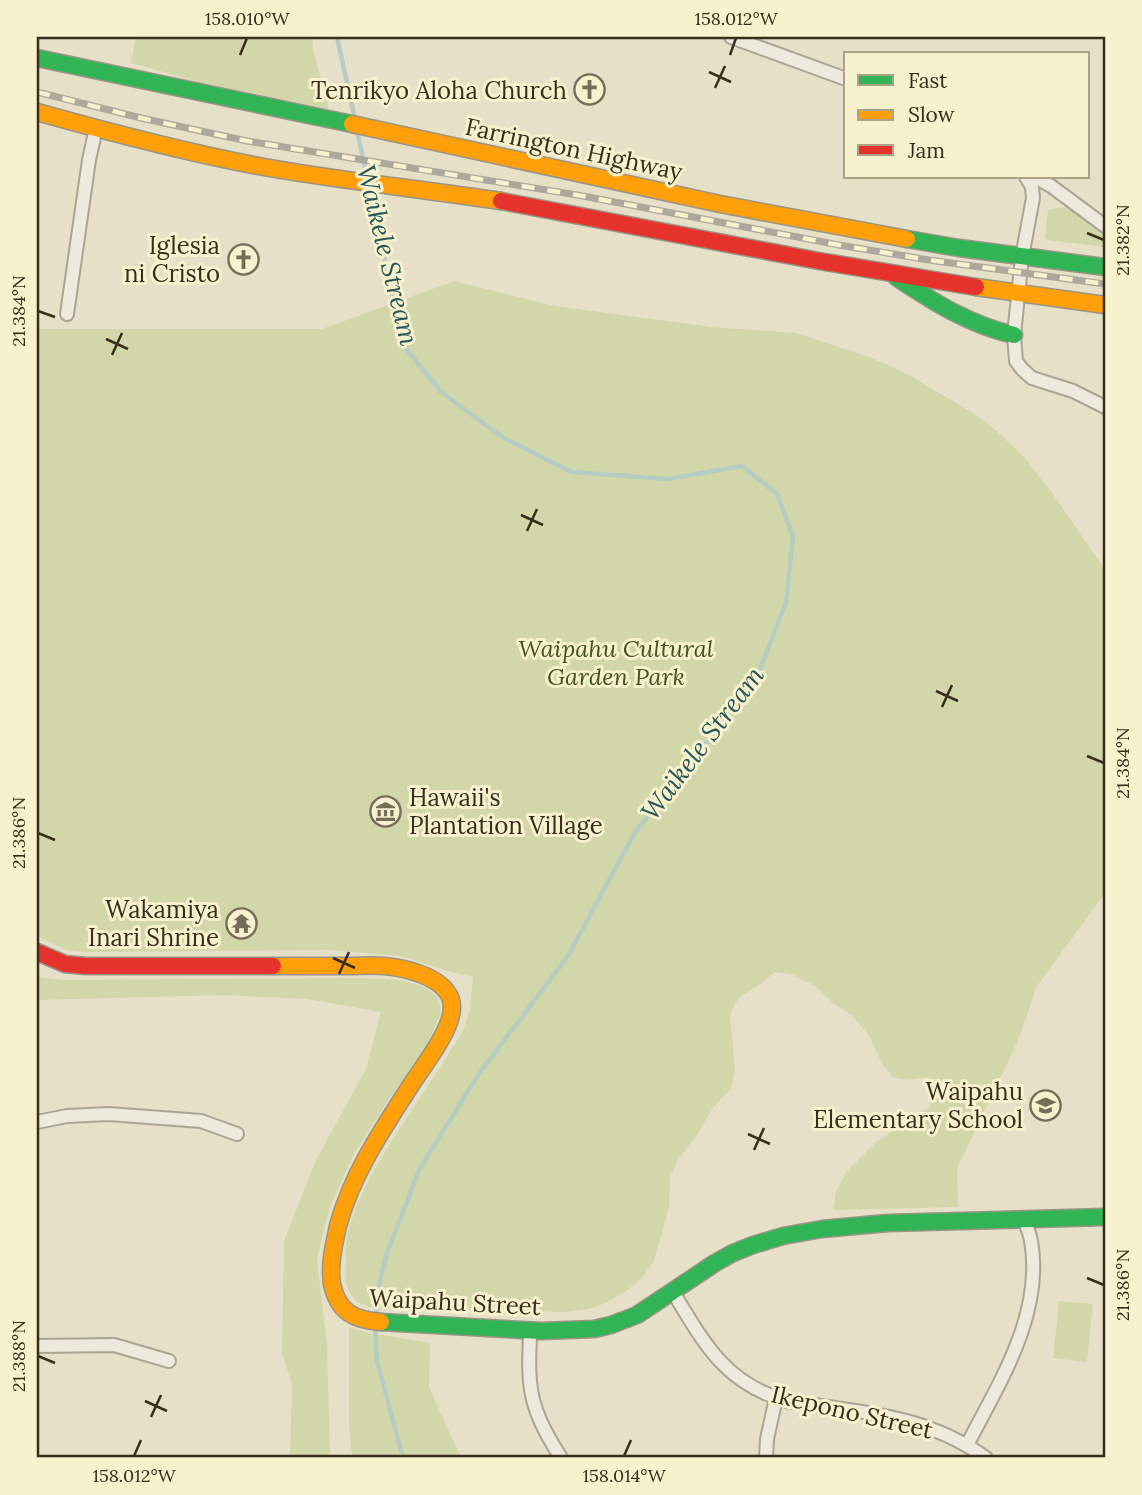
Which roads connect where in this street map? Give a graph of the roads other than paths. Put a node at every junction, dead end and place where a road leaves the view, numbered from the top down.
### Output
1 (731, 37) edge
2 (37, 58) edge
3 (844, 78) edge
4 (37, 113) edge
5 (96, 128) junction
6 (1027, 178) edge
7 (1037, 178) edge
8 (1105, 226) edge
9 (1022, 257) junction
10 (1105, 267) edge
11 (890, 273) junction
12 (1018, 294) junction
13 (1105, 305) edge
14 (67, 314) dead end
15 (1014, 335) junction
16 (1105, 407) edge
17 (37, 952) edge
18 (37, 1122) edge
19 (237, 1134) dead end
20 (1105, 1217) edge
21 (1024, 1220) junction
22 (673, 1292) junction
23 (530, 1329) junction
24 (37, 1346) edge
25 (169, 1361) dead end
26 (776, 1398) junction
27 (967, 1446) junction
28 (562, 1458) edge
29 (766, 1458) edge
30 (986, 1458) edge

1 - 3 street
2 - 9 main road, Farrington Highway
4 - 5 main road
5 - 11 main road
5 - 14 street
6 - 9 street
7 - 8 street
9 - 10 main road, Farrington Highway
9 - 12 street
11 - 12 main road
11 - 15 main road
12 - 13 main road
12 - 15 street
15 - 16 street
17 - 23 main road, Waipahu Street
18 - 19 street
20 - 21 main road, Waipahu Street
21 - 22 main road, Waipahu Street
21 - 27 street
22 - 23 main road, Waipahu Street
22 - 26 street, Ikepono Street
23 - 28 street
24 - 25 street
26 - 27 street, Ikepono Street
26 - 29 street
27 - 30 street, Ikepono Street

